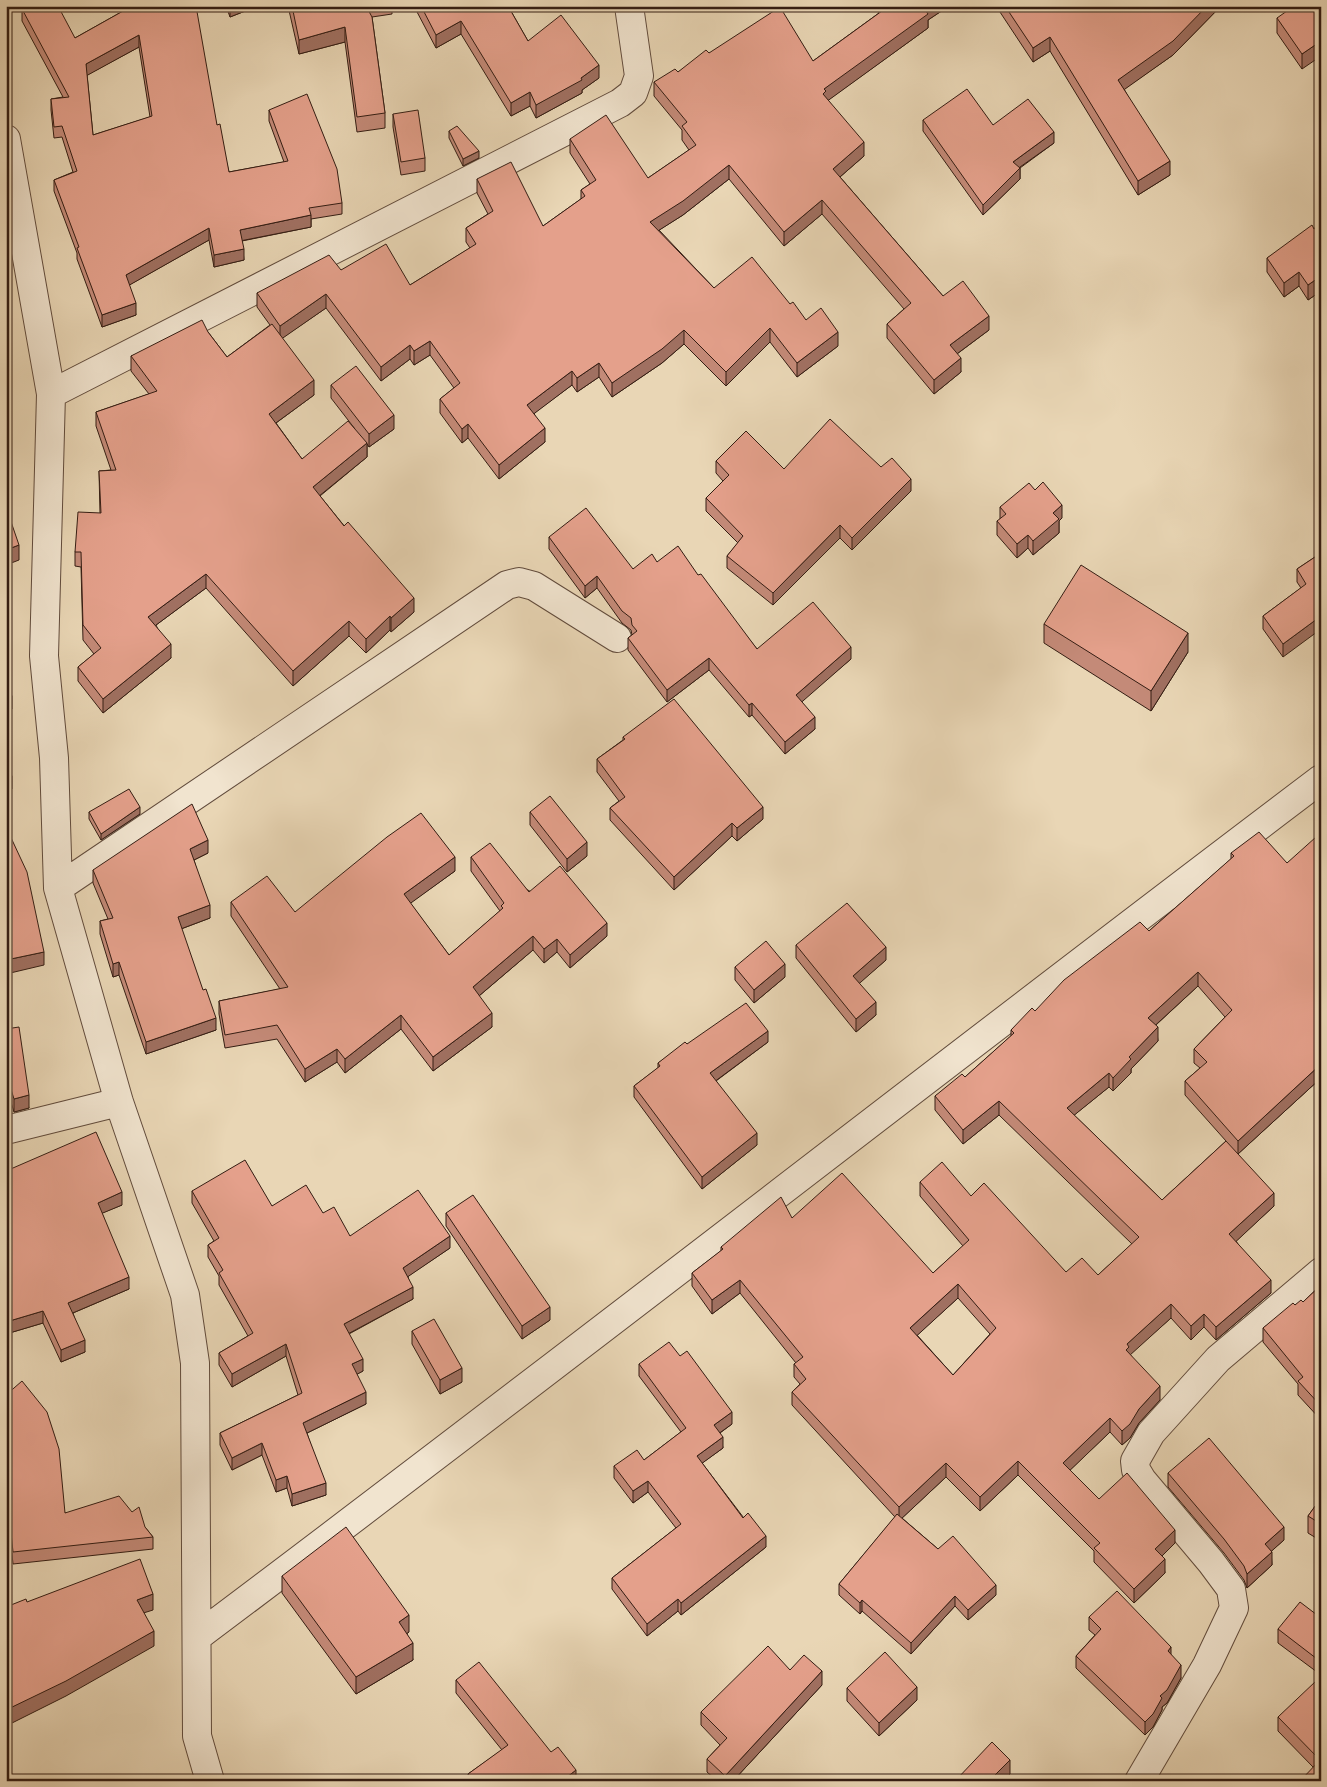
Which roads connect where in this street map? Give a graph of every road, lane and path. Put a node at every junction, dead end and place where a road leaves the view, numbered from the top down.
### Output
1 (629, 6) edge
2 (6, 140) edge
3 (51, 394) junction
4 (617, 638) dead end
5 (1321, 779) edge
6 (58, 888) junction
7 (118, 1102) junction
8 (6, 1130) edge
9 (1321, 1272) edge
10 (197, 1637) junction
11 (210, 1781) edge
12 (1139, 1781) edge

1 - 3 street
2 - 3 street
3 - 6 street
4 - 6 street
5 - 10 street
6 - 7 street
7 - 8 street
7 - 10 street
9 - 12 street
10 - 11 street

